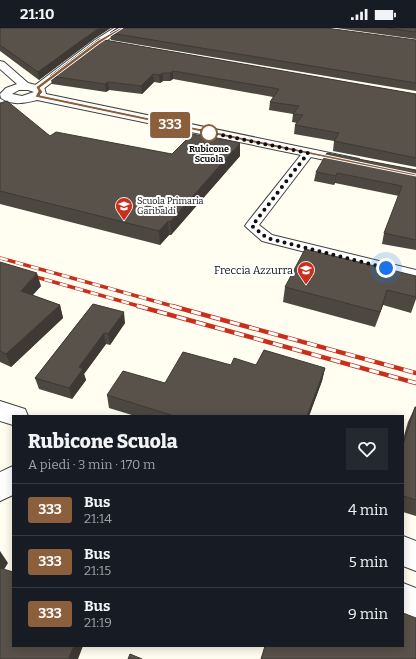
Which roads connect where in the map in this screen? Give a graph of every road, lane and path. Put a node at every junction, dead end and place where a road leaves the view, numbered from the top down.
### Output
1 (121, 28) edge
2 (98, 42) junction
3 (114, 45) edge
4 (0, 64) edge
5 (25, 86) junction
6 (37, 92) junction
7 (7, 96) edge
8 (5, 108) edge
9 (308, 153) junction
10 (370, 165) edge
11 (416, 275) edge
12 (0, 411) edge
13 (13, 415) edge
14 (12, 479) edge
15 (0, 489) edge
16 (404, 551) edge
17 (416, 556) edge
18 (404, 599) edge
19 (416, 604) edge

1 - 2 street
2 - 3 street
2 - 6 street
4 - 5 street
5 - 6 street
5 - 7 street
6 - 7 street
6 - 9 street
7 - 8 street
9 - 10 street
9 - 11 street
12 - 13 street
14 - 15 street
16 - 17 street
18 - 19 street

